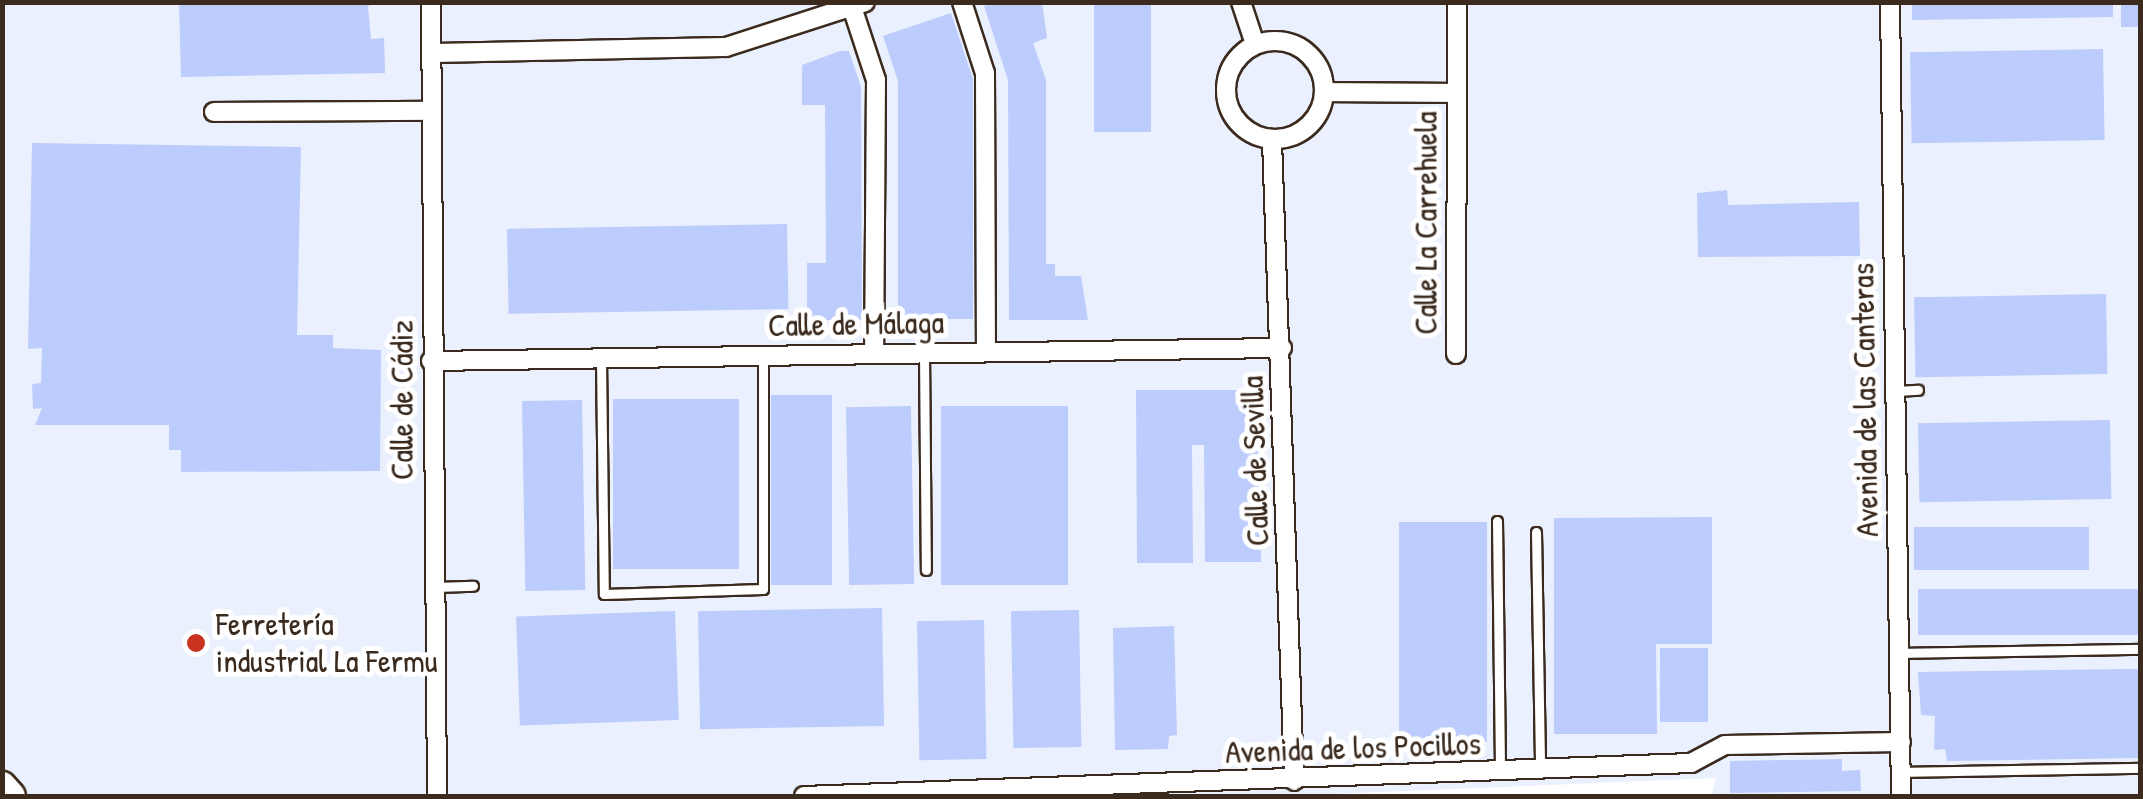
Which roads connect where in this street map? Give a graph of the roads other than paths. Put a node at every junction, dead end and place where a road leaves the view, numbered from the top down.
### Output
1 (431, 2) edge
2 (962, 2) edge
3 (1242, 2) edge
4 (1457, 2) edge
5 (1890, 2) edge
6 (858, 5) edge
7 (1255, 44) junction
8 (432, 53) junction
9 (1324, 92) junction
10 (1455, 92) junction
11 (432, 111) junction
12 (214, 112) dead end
13 (1272, 140) junction
14 (1282, 348) junction
15 (986, 352) junction
16 (924, 353) junction
17 (874, 354) junction
18 (1456, 354) dead end
19 (763, 356) junction
20 (601, 358) junction
21 (432, 361) junction
22 (1918, 390) dead end
23 (1894, 391) junction
24 (1497, 520) dead end
25 (1536, 532) dead end
26 (926, 570) dead end
27 (473, 586) dead end
28 (434, 587) junction
29 (2140, 650) edge
30 (1899, 653) junction
31 (1901, 742) junction
32 (2140, 768) edge
33 (1540, 770) junction
34 (1500, 772) junction
35 (1901, 772) junction
36 (1294, 782) junction
37 (436, 796) edge
38 (804, 796) edge
39 (1901, 796) edge

1 - 8 street, Calle de Cádiz
2 - 15 street
3 - 7 street
4 - 10 street, Calle La Carrehuela
5 - 23 street, Avenida de las Canteras
6 - 8 street
6 - 17 street
7 - 9 street
7 - 13 street
8 - 11 street, Calle de Cádiz
9 - 10 street, Calle La Carrehuela
9 - 13 street
10 - 18 street, Calle La Carrehuela
11 - 12 street
11 - 21 street, Calle de Cádiz
13 - 14 street, Calle de Sevilla
14 - 15 street, Calle de Málaga
14 - 36 street, Calle de Sevilla
15 - 16 street, Calle de Málaga
16 - 17 street, Calle de Málaga
16 - 26 lane
17 - 19 street, Calle de Málaga
19 - 20 street, Calle de Málaga
19 - 20 lane
20 - 21 street, Calle de Málaga
21 - 28 street, Calle de Cádiz
22 - 23 lane
23 - 30 street, Avenida de las Canteras
24 - 34 lane
25 - 33 lane
27 - 28 lane
28 - 37 street, Calle de Cádiz
29 - 30 lane
30 - 31 street, Avenida de las Canteras
31 - 33 street, Avenida de los Pocillos
31 - 35 street, Avenida de las Canteras
32 - 35 lane
33 - 34 street, Avenida de los Pocillos
34 - 36 street, Avenida de los Pocillos
35 - 39 street, Avenida de las Canteras
36 - 38 street, Avenida de los Pocillos

